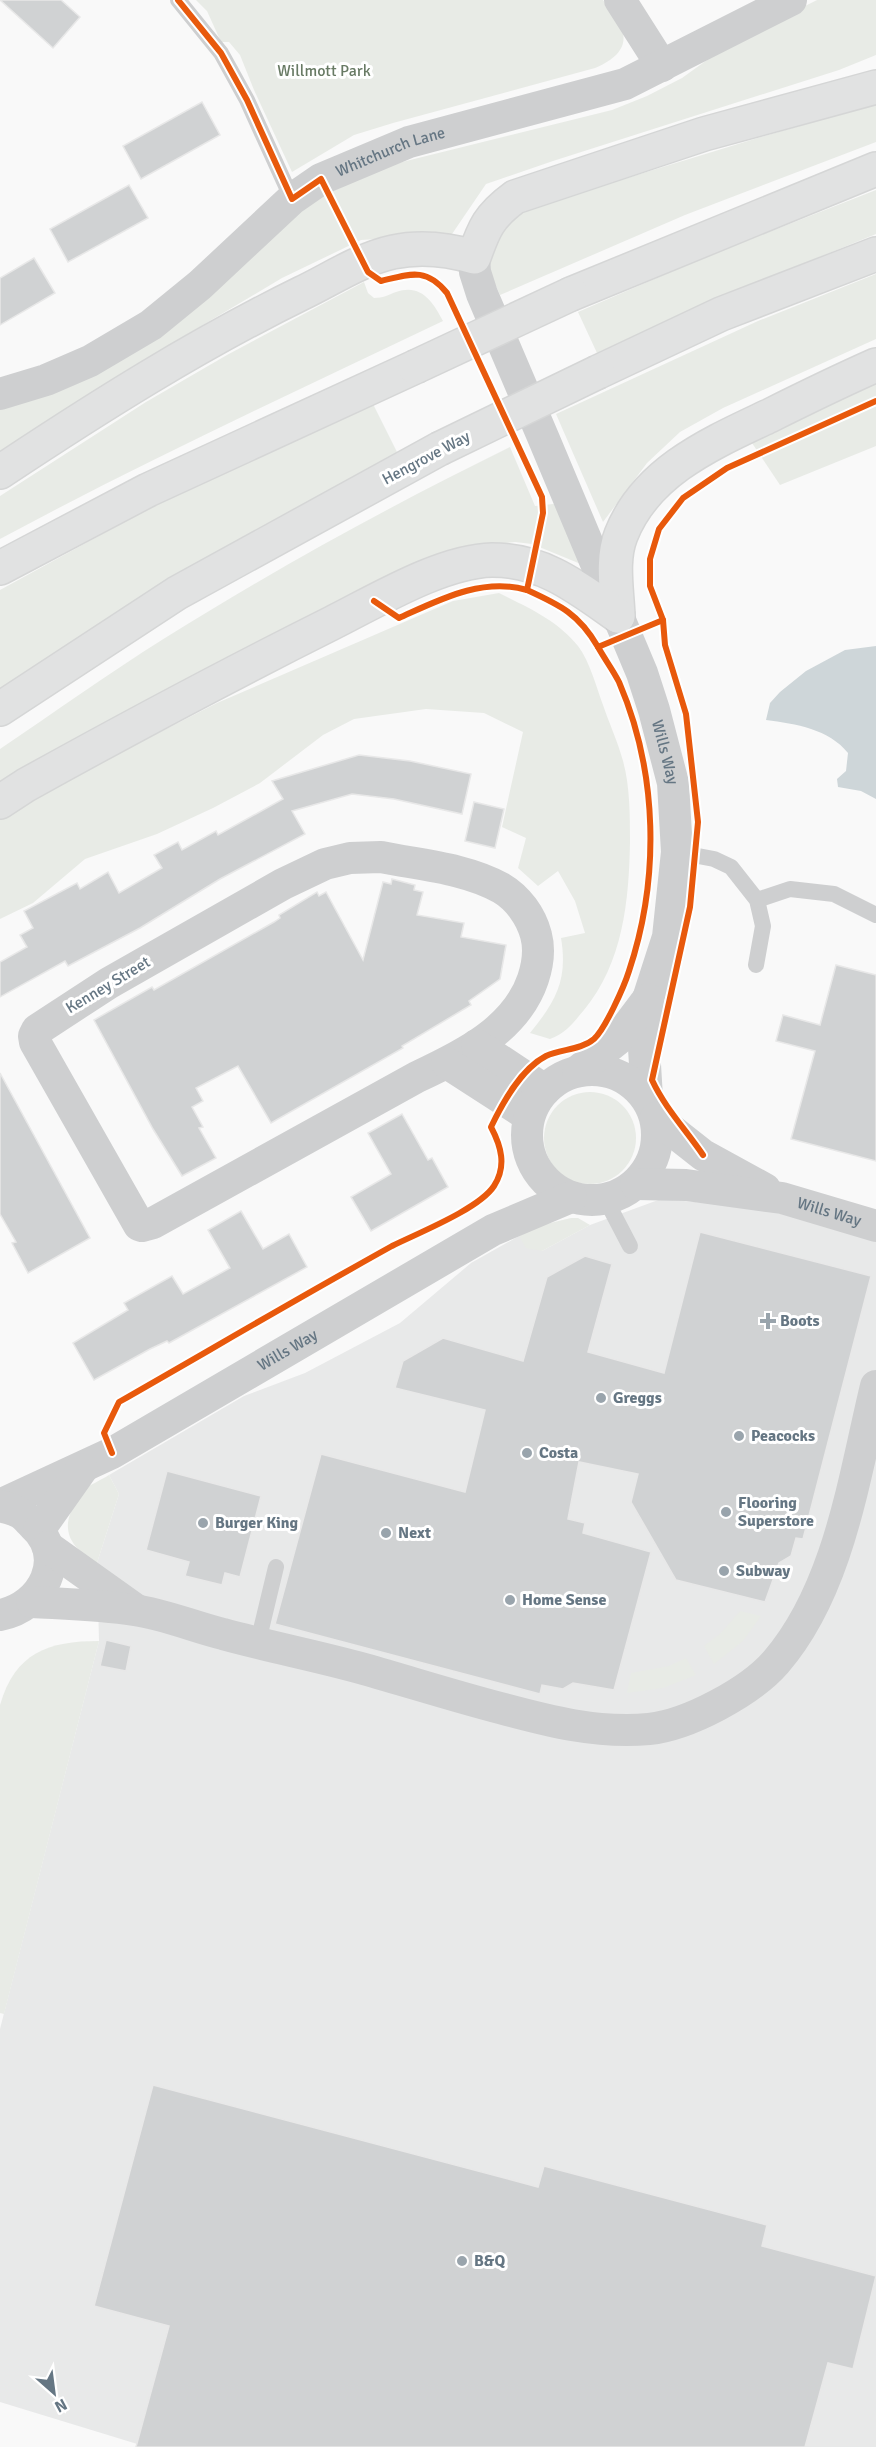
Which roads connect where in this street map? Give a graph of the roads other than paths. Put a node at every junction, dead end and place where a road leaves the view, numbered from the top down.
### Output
1 (178, 0) edge
2 (620, 0) edge
3 (791, 0) edge
4 (663, 66) junction
5 (876, 87) edge
6 (876, 169) edge
7 (292, 199) junction
8 (876, 254) edge
9 (474, 257) junction
10 (876, 364) edge
11 (0, 394) edge
12 (0, 472) edge
13 (0, 568) edge
14 (618, 616) junction
15 (0, 709) edge
16 (0, 802) edge
17 (677, 852) junction
18 (757, 900) junction
19 (876, 915) edge
20 (756, 965) dead end
21 (648, 999) junction
22 (477, 1045) junction
23 (447, 1063) junction
24 (578, 1071) junction
25 (545, 1089) junction
26 (652, 1108) junction
27 (529, 1116) junction
28 (537, 1171) junction
29 (636, 1184) junction
30 (571, 1197) junction
31 (782, 1198) junction
32 (606, 1200) junction
33 (876, 1226) edge
34 (493, 1230) junction
35 (630, 1246) dead end
36 (876, 1386) edge
37 (83, 1468) junction
38 (0, 1506) edge
39 (44, 1539) junction
40 (276, 1568) dead end
41 (32, 1602) junction
42 (136, 1610) junction
43 (0, 1615) edge
44 (258, 1642) junction

1 - 7 lane
2 - 4 street
3 - 4 street, Whitchurch Lane
4 - 7 street, Whitchurch Lane
5 - 9 highway
6 - 13 highway, bridge
7 - 11 street, Whitchurch Lane
8 - 15 highway, Hengrove Way, bridge
9 - 12 highway
9 - 14 street, Wills Way
10 - 14 highway
14 - 16 highway
14 - 17 street, Wills Way
17 - 18 lane
17 - 21 street, Wills Way
18 - 19 lane
18 - 20 lane
21 - 24 street, Wills Way
21 - 26 street, Wills Way
22 - 23 street, Kenney Street
22 - 23 street, Kenney Street
22 - 25 street
23 - 27 street
24 - 25 street, Wills Way
24 - 26 street, Wills Way
25 - 27 street, Wills Way
26 - 29 street, Wills Way
26 - 31 street, Wills Way
27 - 28 street, Wills Way
28 - 30 street, Wills Way
28 - 34 street, Wills Way
29 - 31 street, Wills Way
29 - 32 street, Wills Way
30 - 32 street, Wills Way
30 - 34 street, Wills Way
31 - 33 street, Wills Way
32 - 35 lane
34 - 37 street, Wills Way
36 - 44 street
37 - 38 street, Wills Way
37 - 39 street, Wills Way
38 - 39 street
39 - 41 street
39 - 42 street
40 - 44 lane
41 - 42 street
41 - 43 street
42 - 44 street

